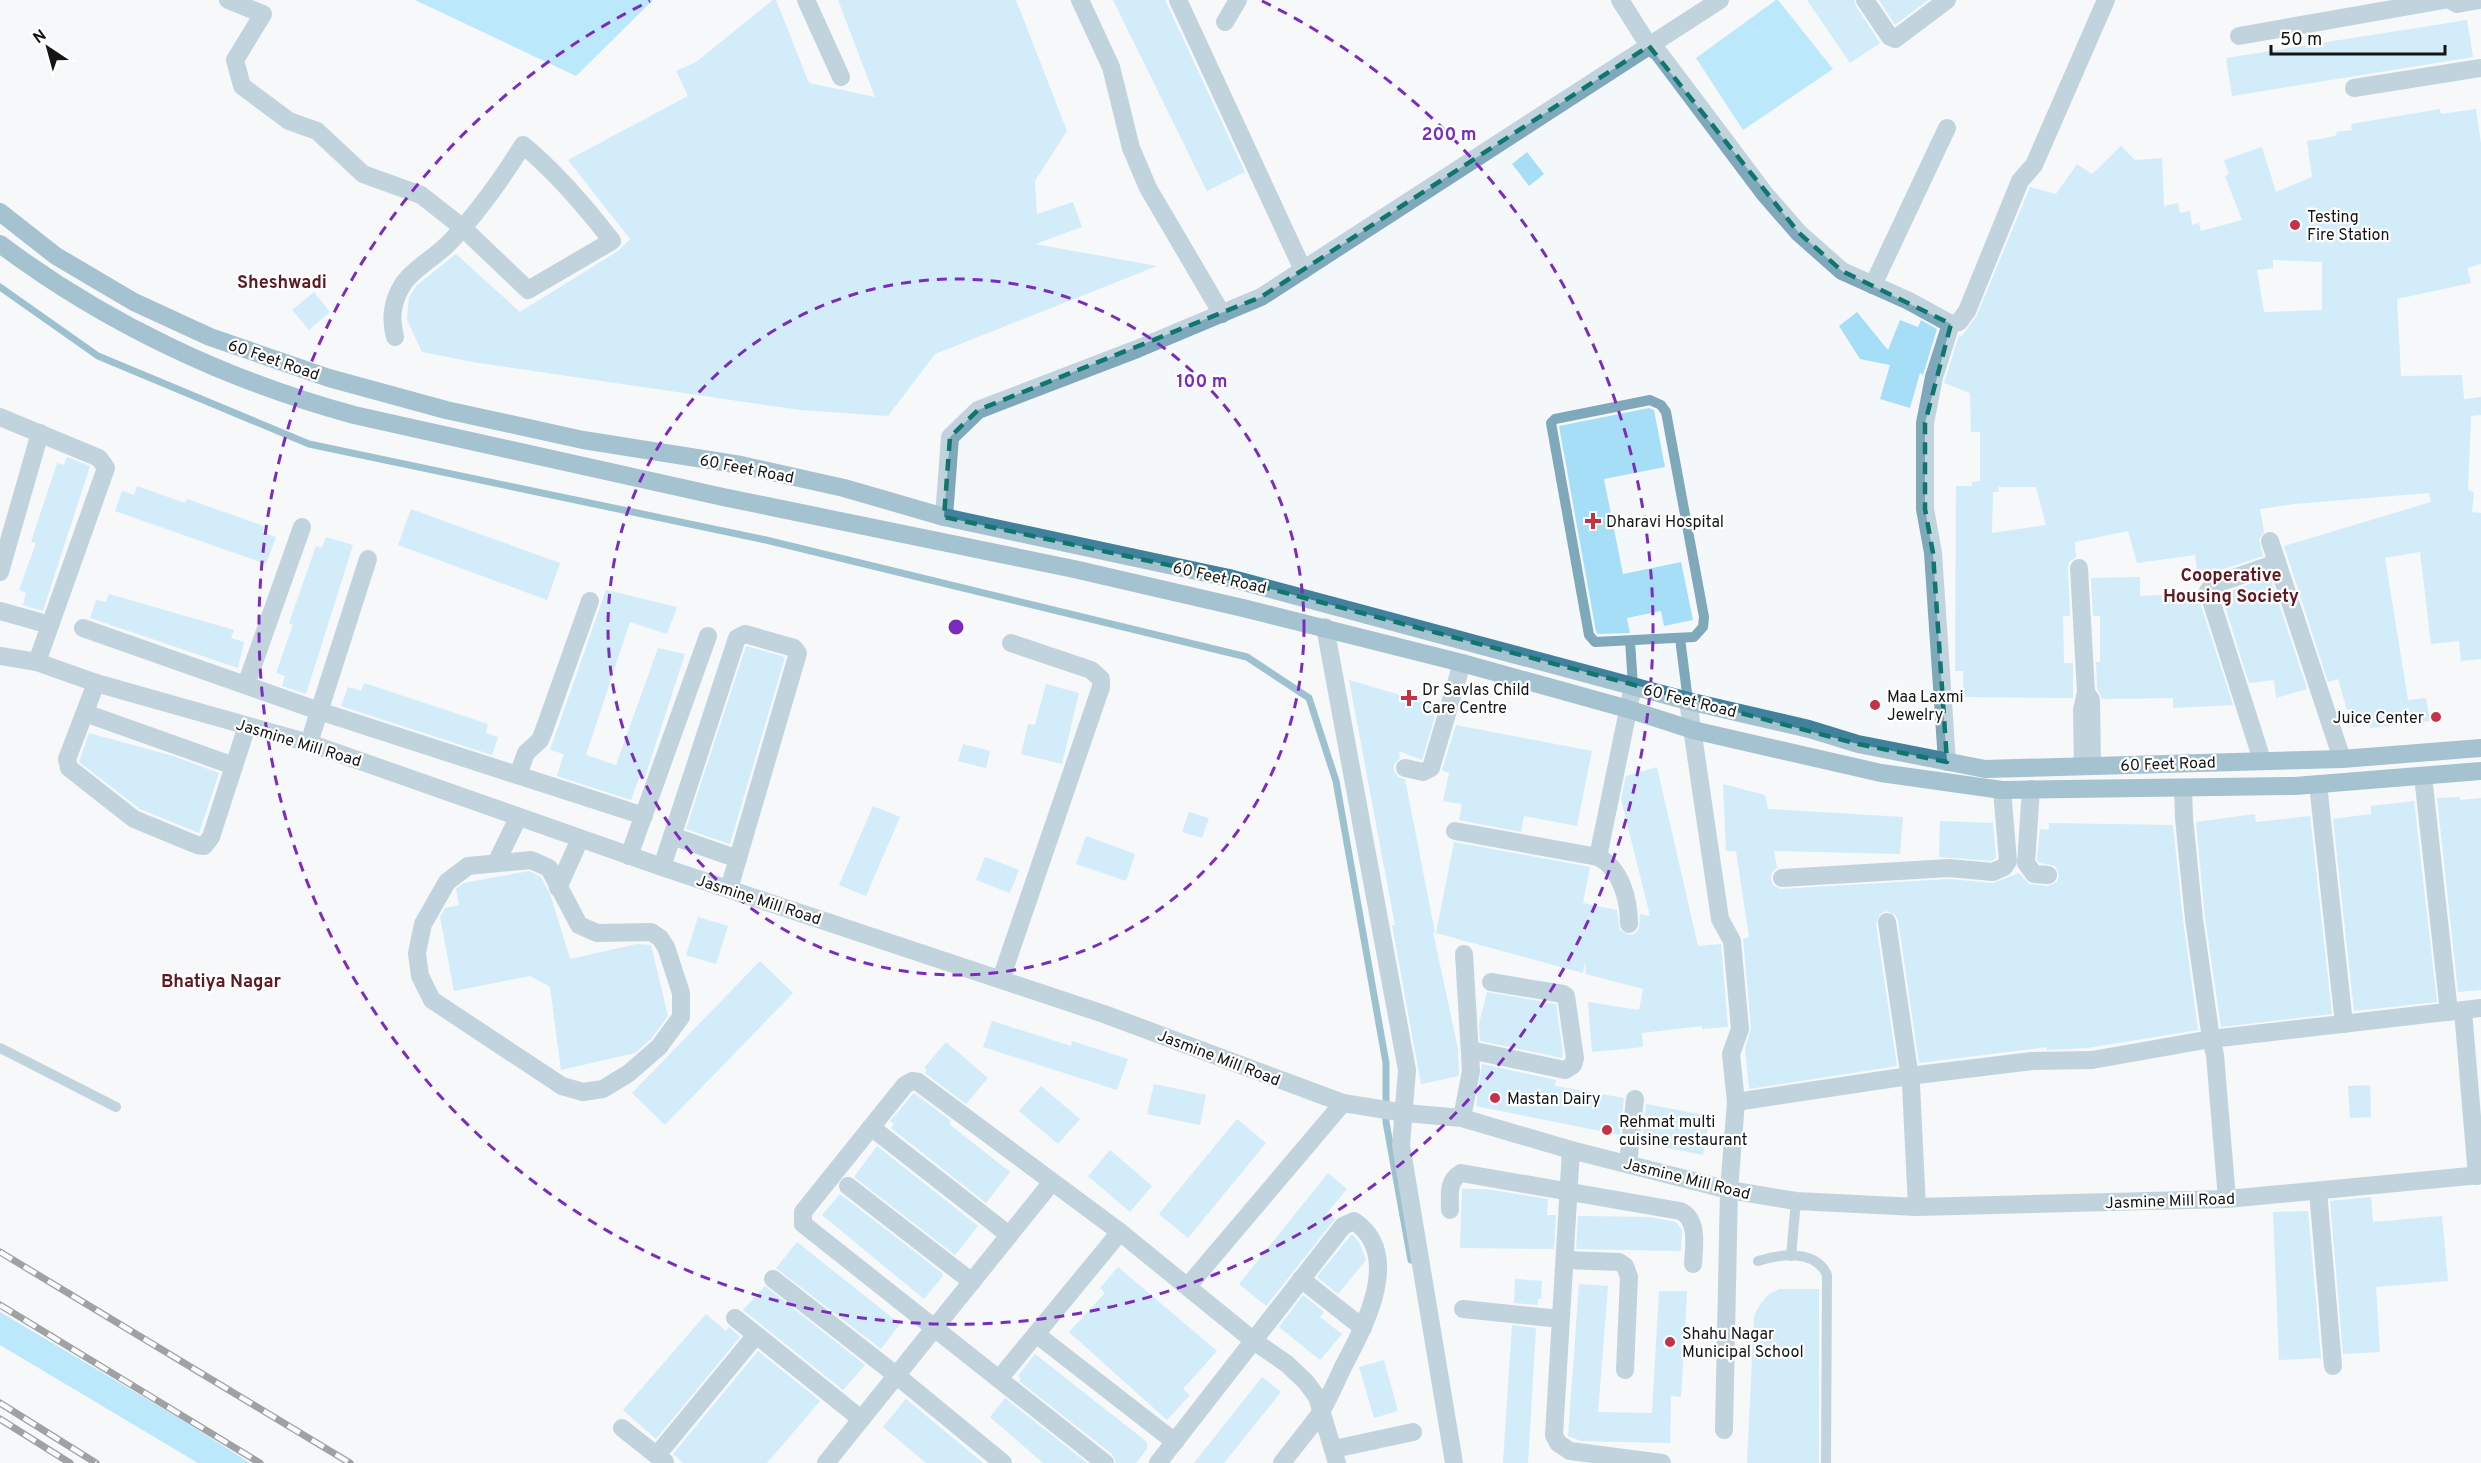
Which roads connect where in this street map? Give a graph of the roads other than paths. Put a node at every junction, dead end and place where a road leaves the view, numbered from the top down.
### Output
1 (228, 0) edge
2 (806, 0) edge
3 (1080, 0) edge
4 (1178, 0) edge
5 (1238, 0) edge
6 (1620, 0) edge
7 (1720, 0) edge
8 (1864, 0) edge
9 (2106, 0) edge
10 (2444, 0) edge
11 (2450, 0) edge
12 (2479, 0) edge
13 (1938, 3) edge
14 (1225, 22) dead end
15 (2239, 36) dead end
16 (1649, 46) junction
17 (2481, 68) edge
18 (842, 76) dead end
19 (2354, 88) dead end
20 (1947, 128) dead end
21 (0, 212) edge
22 (463, 228) junction
23 (0, 244) edge
24 (1304, 270) junction
25 (1873, 285) junction
26 (1222, 314) junction
27 (1951, 324) junction
28 (395, 337) dead end
29 (0, 417) edge
30 (40, 433) junction
31 (944, 517) junction
32 (302, 527) dead end
33 (2270, 541) dead end
34 (368, 559) dead end
35 (2277, 563) junction
36 (2079, 568) dead end
37 (0, 572) edge
38 (590, 601) dead end
39 (0, 611) edge
40 (50, 625) junction
41 (1326, 627) junction
42 (82, 628) dead end
43 (708, 636) dead end
44 (1680, 638) junction
45 (1630, 641) junction
46 (1011, 643) dead end
47 (0, 656) edge
48 (36, 662) junction
49 (1462, 663) junction
50 (96, 683) junction
51 (246, 685) junction
52 (1633, 686) junction
53 (1688, 701) junction
54 (1628, 709) junction
55 (319, 711) junction
56 (85, 713) junction
57 (247, 726) junction
58 (1693, 730) junction
59 (309, 743) junction
60 (2481, 748) edge
61 (2342, 759) junction
62 (2262, 760) junction
63 (1947, 762) junction
64 (2208, 762) junction
65 (2087, 765) junction
66 (234, 766) junction
67 (1405, 768) dead end
68 (2481, 771) edge
69 (518, 775) junction
70 (2423, 776) junction
71 (2318, 784) junction
72 (2207, 788) junction
73 (2002, 789) junction
74 (2031, 789) junction
75 (2183, 789) junction
76 (644, 816) junction
77 (518, 818) junction
78 (1455, 831) dead end
79 (672, 836) junction
80 (580, 839) junction
81 (629, 856) junction
82 (1598, 857) junction
83 (738, 859) junction
84 (497, 861) junction
85 (662, 867) junction
86 (2048, 875) dead end
87 (1782, 878) dead end
88 (558, 888) junction
89 (729, 889) junction
90 (1887, 922) dead end
91 (1629, 924) dead end
92 (1464, 954) dead end
93 (1001, 979) junction
94 (1491, 982) dead end
95 (2481, 1008) edge
96 (2456, 1011) junction
97 (2344, 1024) junction
98 (2211, 1039) junction
99 (0, 1048) edge
100 (1470, 1050) junction
101 (1909, 1076) junction
102 (1635, 1099) dead end
103 (1736, 1102) junction
104 (1343, 1103) junction
105 (116, 1107) dead end
106 (1405, 1113) junction
107 (1462, 1118) junction
108 (871, 1127) junction
109 (1571, 1150) junction
110 (1628, 1164) junction
111 (2479, 1176) edge
112 (1052, 1182) junction
113 (848, 1186) dead end
114 (1729, 1190) junction
115 (2318, 1191) junction
116 (1568, 1192) junction
117 (2228, 1199) junction
118 (1796, 1201) junction
119 (1917, 1208) junction
120 (1450, 1210) dead end
121 (1119, 1232) junction
122 (1009, 1235) junction
123 (1791, 1256) junction
124 (1565, 1260) junction
125 (1758, 1261) dead end
126 (1693, 1264) dead end
127 (773, 1279) dead end
128 (1301, 1279) junction
129 (972, 1282) junction
130 (1188, 1286) junction
131 (1463, 1309) dead end
132 (735, 1318) dead end
133 (1561, 1319) junction
134 (935, 1328) junction
135 (1363, 1328) junction
136 (1036, 1334) junction
137 (756, 1335) junction
138 (1254, 1341) junction
139 (2333, 1366) dead end
140 (1625, 1370) dead end
141 (896, 1375) junction
142 (999, 1379) junction
143 (1321, 1412) junction
144 (861, 1419) junction
145 (622, 1428) dead end
146 (1724, 1430) dead end
147 (1413, 1432) dead end
148 (1175, 1442) junction
149 (1335, 1456) edge
150 (662, 1459) edge
151 (1662, 1462) edge
152 (826, 1463) edge
153 (1003, 1463) edge
154 (1105, 1463) edge
155 (1158, 1463) edge
156 (1282, 1463) edge
157 (1454, 1463) edge
158 (1826, 1463) edge

1 - 22 street
2 - 18 street
3 - 26 street
4 - 24 street
5 - 14 street
6 - 16 street
7 - 16 street
8 - 13 street
9 - 27 street
10 - 15 street
11 - 12 street
16 - 24 street
16 - 25 street
17 - 19 street
20 - 25 street
21 - 31 main road, 60 Feet Road
22 - 22 street
22 - 28 street
23 - 41 main road, 60 Feet Road
24 - 26 street
25 - 27 street
26 - 31 street
27 - 63 street
29 - 30 street
30 - 37 street
30 - 40 street
31 - 52 main road, 60 Feet Road
32 - 51 street
33 - 35 street
34 - 55 street
35 - 61 street
35 - 62 street
36 - 65 street
38 - 69 street
39 - 40 street
40 - 48 street
41 - 49 main road, 60 Feet Road
41 - 106 street
42 - 51 street
43 - 76 street
44 - 45 lane
44 - 45 lane
44 - 53 lane
45 - 52 lane
46 - 93 street
47 - 48 street, Jasmine Mill Road
48 - 50 street, Jasmine Mill Road
49 - 54 main road, 60 Feet Road
49 - 67 street
50 - 56 street
50 - 57 street, Jasmine Mill Road
51 - 55 street
52 - 53 main road, 60 Feet Road
52 - 54 street
53 - 58 street
53 - 63 main road, 60 Feet Road
54 - 58 main road, 60 Feet Road
54 - 82 street
55 - 59 street
55 - 69 street
56 - 66 street
56 - 66 street
57 - 59 street, Jasmine Mill Road
57 - 66 street
58 - 73 main road, 60 Feet Road
58 - 103 street
59 - 77 street, Jasmine Mill Road
60 - 61 main road, 60 Feet Road
61 - 62 main road, 60 Feet Road
62 - 64 main road, 60 Feet Road
63 - 65 main road, 60 Feet Road
64 - 65 main road, 60 Feet Road
64 - 72 main road
68 - 70 main road, 60 Feet Road
69 - 76 street
70 - 71 main road, 60 Feet Road
70 - 96 street
71 - 72 main road, 60 Feet Road
71 - 97 street
72 - 75 main road, 60 Feet Road
73 - 74 main road, 60 Feet Road
73 - 87 street
74 - 75 main road, 60 Feet Road
74 - 86 street
75 - 98 street
76 - 81 street
77 - 80 street, Jasmine Mill Road
77 - 84 street
78 - 82 street
79 - 83 street
79 - 83 street
79 - 85 street
80 - 81 street, Jasmine Mill Road
80 - 88 street
81 - 85 street, Jasmine Mill Road
82 - 91 street
83 - 89 street
84 - 88 street
84 - 88 street
85 - 89 street, Jasmine Mill Road
89 - 93 street, Jasmine Mill Road
90 - 101 street
92 - 100 street
93 - 104 street, Jasmine Mill Road
94 - 100 street
95 - 96 street
96 - 97 street
96 - 111 street
97 - 98 street
98 - 101 street
98 - 117 street
99 - 105 lane
100 - 107 street
101 - 103 street
101 - 119 street
102 - 110 street
103 - 114 street
104 - 106 street, Jasmine Mill Road
104 - 130 street
106 - 107 street, Jasmine Mill Road
106 - 157 street
107 - 109 street, Jasmine Mill Road
108 - 112 street
108 - 122 street
108 - 134 street
109 - 110 street, Jasmine Mill Road
109 - 116 street
110 - 114 street, Jasmine Mill Road
111 - 115 street, Jasmine Mill Road
112 - 121 street
112 - 122 street
113 - 129 street
114 - 118 street, Jasmine Mill Road
114 - 146 street
115 - 117 street, Jasmine Mill Road
115 - 139 street
116 - 120 street
116 - 124 street
116 - 126 street
117 - 119 street, Jasmine Mill Road
118 - 119 street, Jasmine Mill Road
118 - 123 lane
121 - 130 street
121 - 136 street
122 - 129 street
123 - 125 lane
123 - 158 lane
124 - 133 street
124 - 140 street
127 - 141 street
128 - 135 street
128 - 135 street
128 - 138 street
129 - 134 street
130 - 138 street
131 - 133 street
132 - 137 street
133 - 151 street
134 - 141 street
134 - 142 street
135 - 143 street
136 - 142 street
136 - 148 street
137 - 144 street
137 - 150 street
138 - 143 street
138 - 148 street
141 - 144 street
141 - 153 street
142 - 154 street
143 - 149 street
143 - 156 street
144 - 152 street
145 - 150 street
147 - 149 street
148 - 155 street

